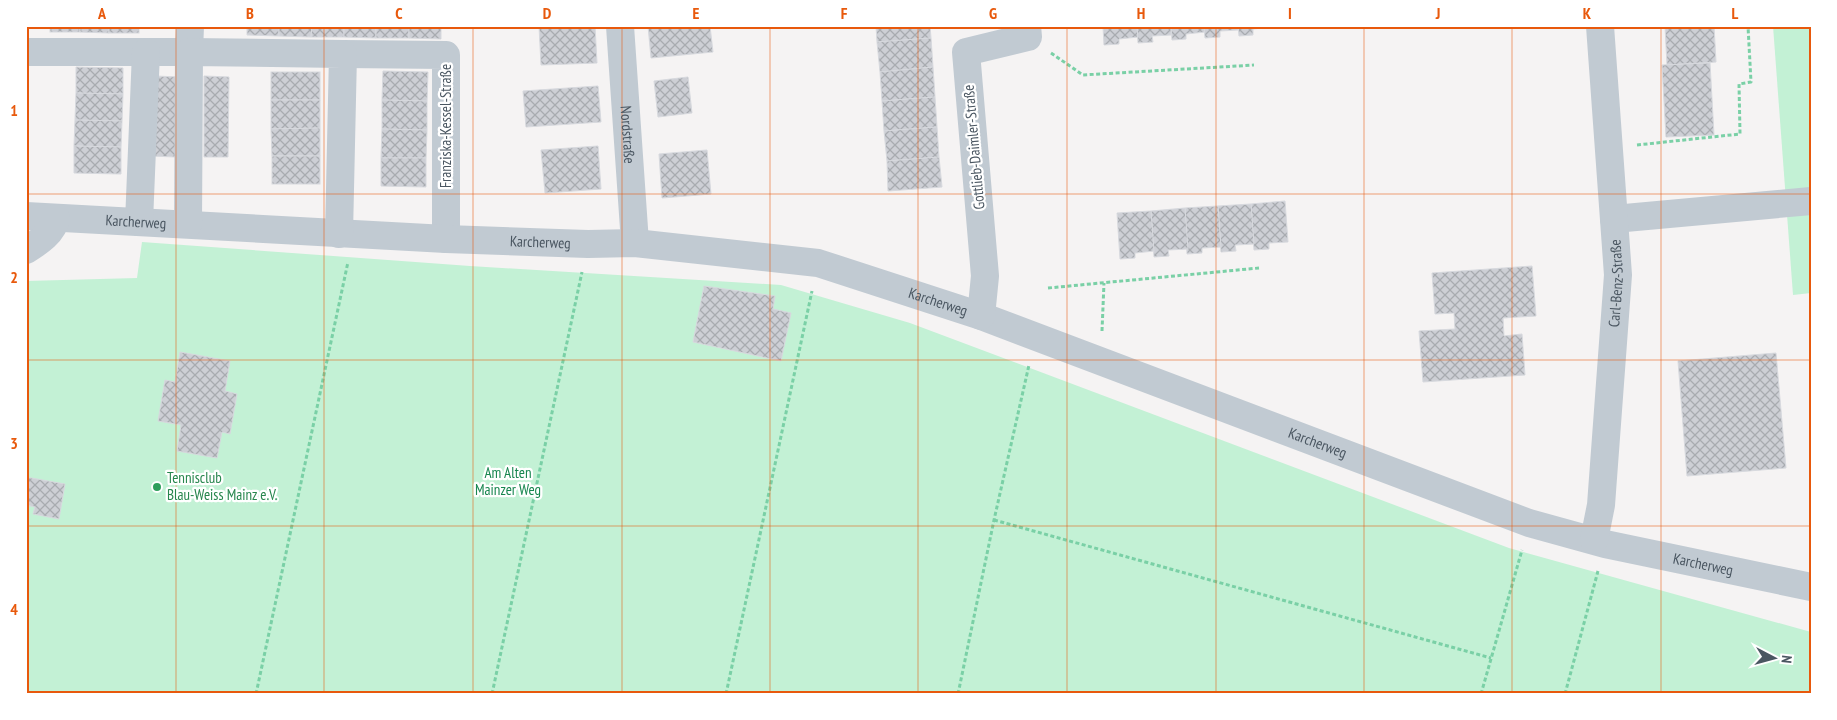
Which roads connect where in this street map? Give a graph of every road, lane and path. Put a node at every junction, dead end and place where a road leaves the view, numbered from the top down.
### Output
1 (620, 26) edge
2 (1600, 26) edge
3 (1748, 26) edge
4 (1028, 32) edge
5 (190, 39) edge
6 (26, 52) edge
7 (146, 52) junction
8 (343, 54) junction
9 (1254, 65) dead end
10 (1609, 148) junction
11 (1811, 201) edge
12 (26, 216) edge
13 (56, 218) junction
14 (1614, 219) junction
15 (139, 222) junction
16 (188, 224) junction
17 (347, 234) junction
18 (446, 239) junction
19 (635, 243) junction
20 (588, 244) junction
21 (26, 250) edge
22 (818, 263) junction
23 (1259, 268) dead end
24 (1104, 283) junction
25 (1048, 288) dead end
26 (980, 316) junction
27 (1101, 362) junction
28 (1029, 366) dead end
29 (994, 520) junction
30 (1530, 522) junction
31 (1594, 540) junction
32 (1599, 568) dead end
33 (1811, 587) edge
34 (1491, 658) junction
35 (256, 694) edge
36 (492, 694) edge
37 (726, 694) edge
38 (958, 694) edge
39 (1481, 694) edge
40 (1565, 694) edge

1 - 19 street, Nordstraße
2 - 10 street, Carl-Benz-Straße
3 - 10 path
4 - 9 path
4 - 26 street, Gottlieb-Daimler-Straße
5 - 7 street, Franziska-Kessel-Straße
5 - 8 street, Franziska-Kessel-Straße
5 - 16 street
6 - 7 street, Franziska-Kessel-Straße
7 - 15 street
8 - 17 street
8 - 18 street, Franziska-Kessel-Straße
10 - 14 street, Carl-Benz-Straße
11 - 14 street
12 - 13 street, Karcherweg
13 - 15 street, Karcherweg
13 - 21 street
14 - 31 street, Carl-Benz-Straße
15 - 16 street, Karcherweg
16 - 17 street, Karcherweg
17 - 18 street, Karcherweg
17 - 35 path
18 - 20 street, Karcherweg
19 - 20 street, Karcherweg
19 - 22 street, Karcherweg
20 - 36 path
22 - 26 street, Karcherweg
22 - 37 path
23 - 24 path
24 - 25 path
24 - 27 path
26 - 27 street, Karcherweg
27 - 30 street, Karcherweg
28 - 29 path
29 - 34 path
29 - 38 path
30 - 31 street, Karcherweg
30 - 34 path
31 - 33 street, Karcherweg
32 - 40 path
34 - 39 path

